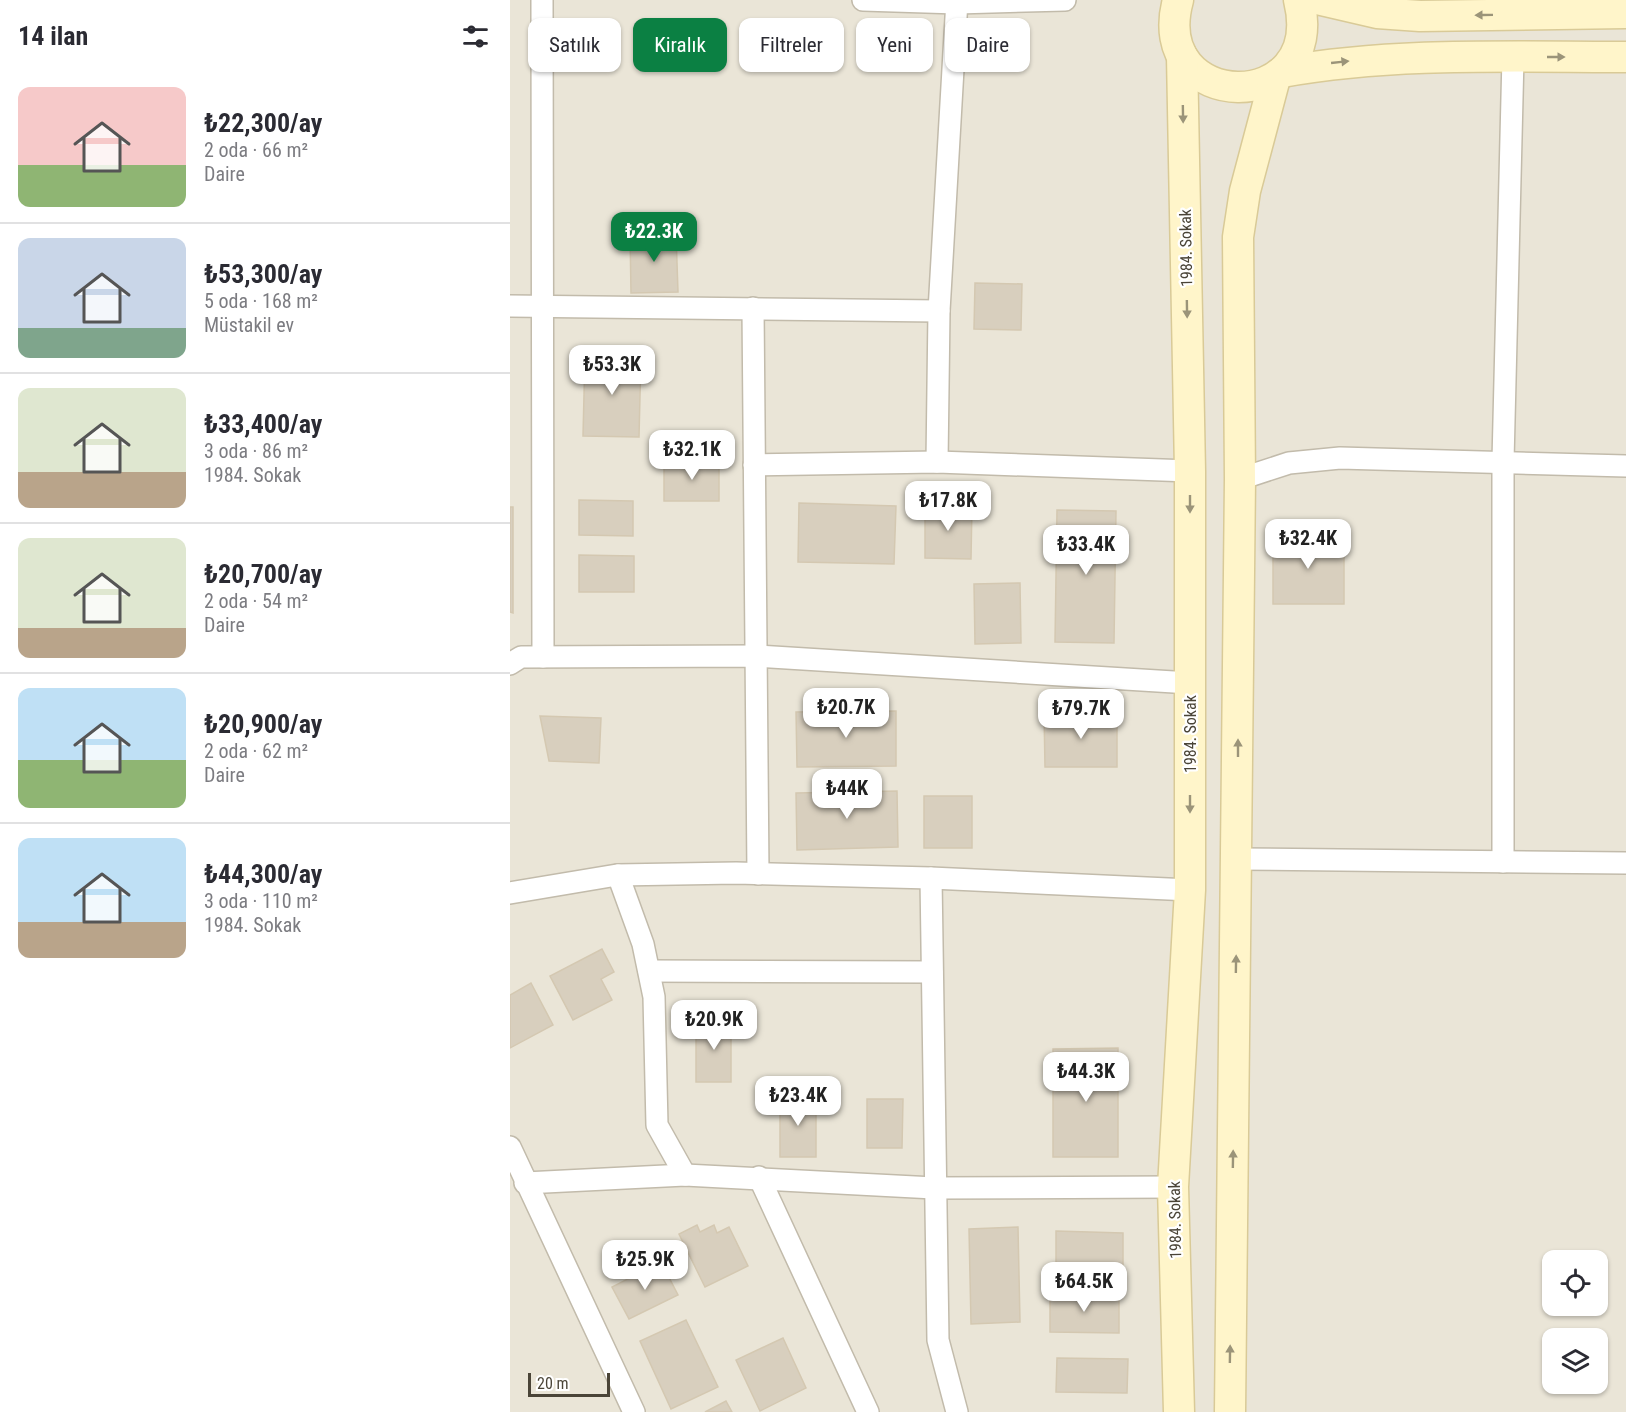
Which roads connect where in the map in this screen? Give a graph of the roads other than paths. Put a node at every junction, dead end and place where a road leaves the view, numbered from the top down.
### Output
1 (542, 0) edge
2 (862, 0) edge
3 (1065, 0) edge
4 (1178, 0) edge
5 (1299, 0) edge
6 (1322, 0) edge
7 (957, 2) edge
8 (1626, 14) edge
9 (1182, 56) junction
10 (1513, 57) junction
11 (1626, 57) edge
12 (1279, 75) junction
13 (542, 305) junction
14 (510, 306) edge
15 (753, 308) junction
16 (939, 311) junction
17 (1503, 461) junction
18 (937, 462) junction
19 (754, 465) junction
20 (1626, 466) edge
21 (1190, 471) junction
22 (1240, 479) junction
23 (756, 656) junction
24 (543, 657) junction
25 (510, 664) edge
26 (1190, 683) junction
27 (1237, 859) junction
28 (1503, 862) junction
29 (1626, 863) edge
30 (758, 873) junction
31 (618, 875) junction
32 (931, 878) junction
33 (1190, 890) junction
34 (510, 893) edge
35 (648, 970) junction
36 (932, 972) junction
37 (510, 1147) edge
38 (685, 1175) junction
39 (759, 1177) junction
40 (525, 1183) junction
41 (1173, 1187) junction
42 (934, 1188) junction
43 (952, 1410) edge
44 (634, 1412) edge
45 (868, 1412) edge
46 (1179, 1412) edge
47 (1230, 1412) edge

1 - 13 street
2 - 7 street
3 - 7 street
4 - 9 main road
5 - 12 main road
8 -> 6 main road
7 - 16 street
9 - 12 main road
9 -> 21 main road, 1984. Sokak
10 -> 11 main road
12 -> 10 main road
10 - 17 street
12 - 22 main road
13 - 14 street
13 - 15 street
13 - 24 street
15 - 16 street
15 - 19 street
16 - 18 street
17 - 20 street
17 - 22 street
17 - 28 street
18 - 19 street
18 - 21 street
19 - 23 street
21 -> 26 main road, 1984. Sokak
27 -> 22 main road
23 - 24 street
23 - 26 street
23 - 30 street
24 - 25 street
26 -> 33 main road, 1984. Sokak
27 - 28 street
47 -> 27 main road
28 - 29 street
30 - 31 street
30 - 32 street
31 - 34 street
31 - 35 street
32 - 33 street
32 - 36 street
33 - 41 main road, 1984. Sokak
35 - 36 street
35 - 38 street
36 - 42 street
37 - 40 street
38 - 39 street
38 - 40 street
39 - 42 street
39 - 45 street
40 - 44 street
41 - 42 street
41 - 46 main road, 1984. Sokak
42 - 43 street

